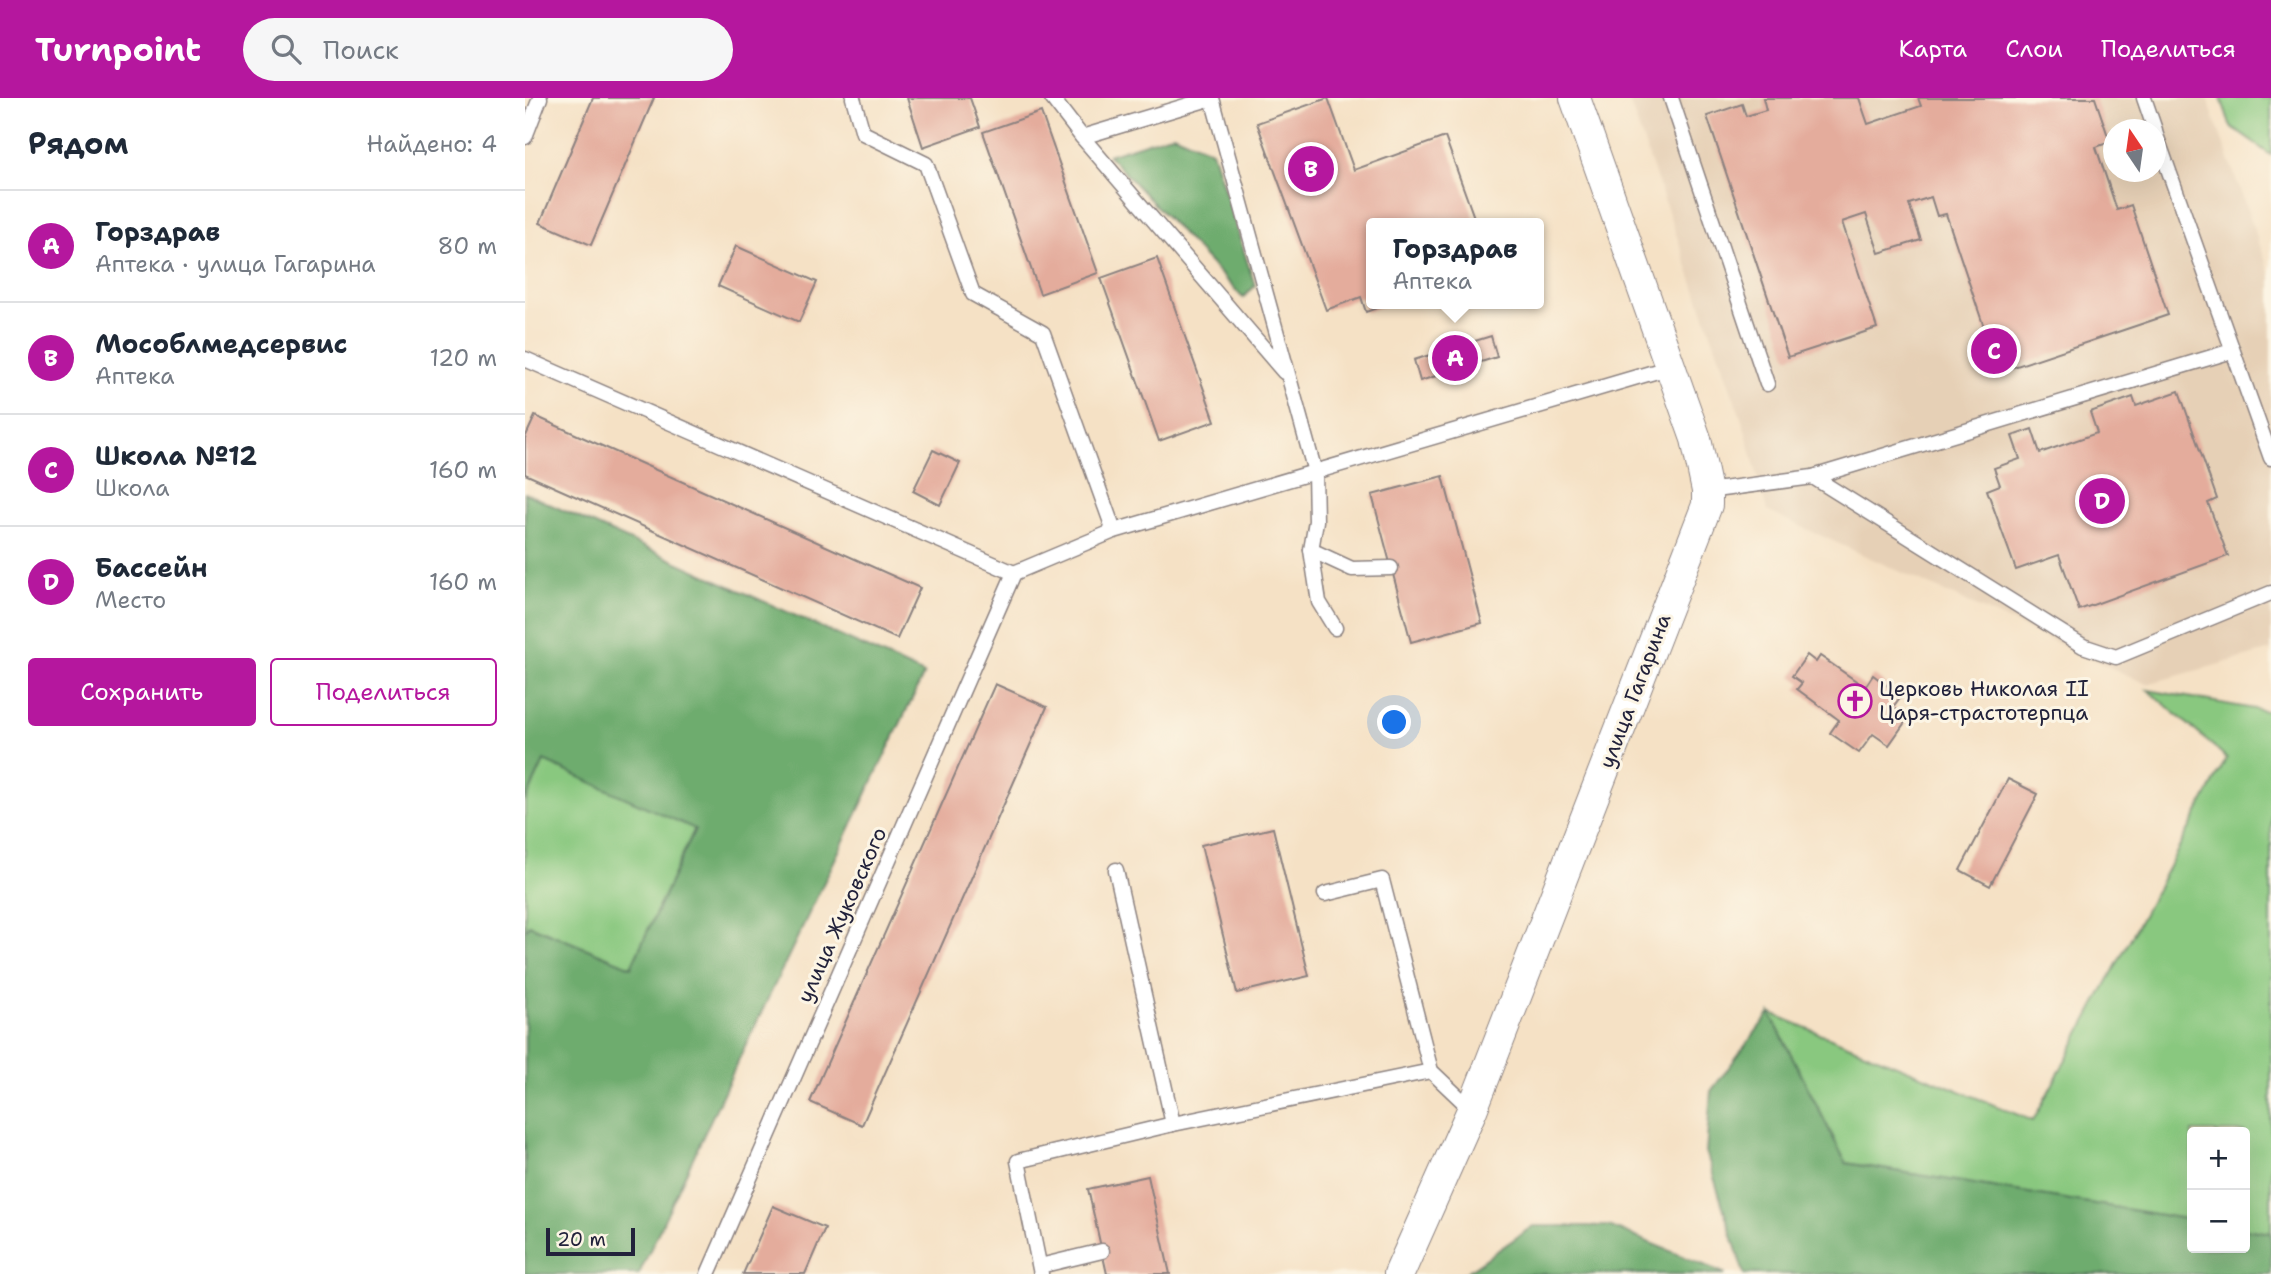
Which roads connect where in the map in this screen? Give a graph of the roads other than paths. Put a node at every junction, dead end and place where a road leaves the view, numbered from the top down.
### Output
1 (540, 98) edge
2 (853, 98) edge
3 (1052, 98) edge
4 (1212, 98) edge
5 (1575, 98) edge
6 (1671, 98) edge
7 (2144, 98) edge
8 (2151, 119) edge
9 (525, 136) edge
10 (1082, 137) junction
11 (2166, 162) edge
12 (2232, 351) junction
13 (525, 359) edge
14 (1671, 367) junction
15 (1289, 376) junction
16 (1767, 384) dead end
17 (2271, 458) edge
18 (1315, 472) junction
19 (1812, 477) junction
20 (1707, 491) junction
21 (1114, 530) junction
22 (1311, 550) junction
23 (1391, 568) dead end
24 (1014, 573) junction
25 (2271, 593) edge
26 (1335, 628) dead end
27 (1116, 870) dead end
28 (1325, 894) dead end
29 (1431, 1071) junction
30 (1472, 1110) junction
31 (1173, 1124) junction
32 (1102, 1251) dead end
33 (1040, 1270) edge
34 (708, 1274) edge
35 (1399, 1274) edge

1 - 9 lane
2 - 21 lane
3 - 10 lane
4 - 10 lane
4 - 15 lane
5 - 14 street, улица Гагарина
6 - 16 lane
7 - 8 lane
10 - 15 lane
11 - 12 lane
12 - 17 lane
12 - 19 lane
13 - 24 lane
14 - 18 lane
14 - 20 street, улица Гагарина
15 - 18 lane
18 - 21 lane
18 - 22 lane
19 - 20 lane
19 - 25 lane
20 - 30 street, улица Гагарина
21 - 24 lane
22 - 23 lane
22 - 26 lane
24 - 34 lane, улица Жуковского
27 - 31 lane
28 - 29 lane
29 - 30 lane
29 - 31 lane
30 - 35 street, улица Гагарина
31 - 33 lane
32 - 33 lane

